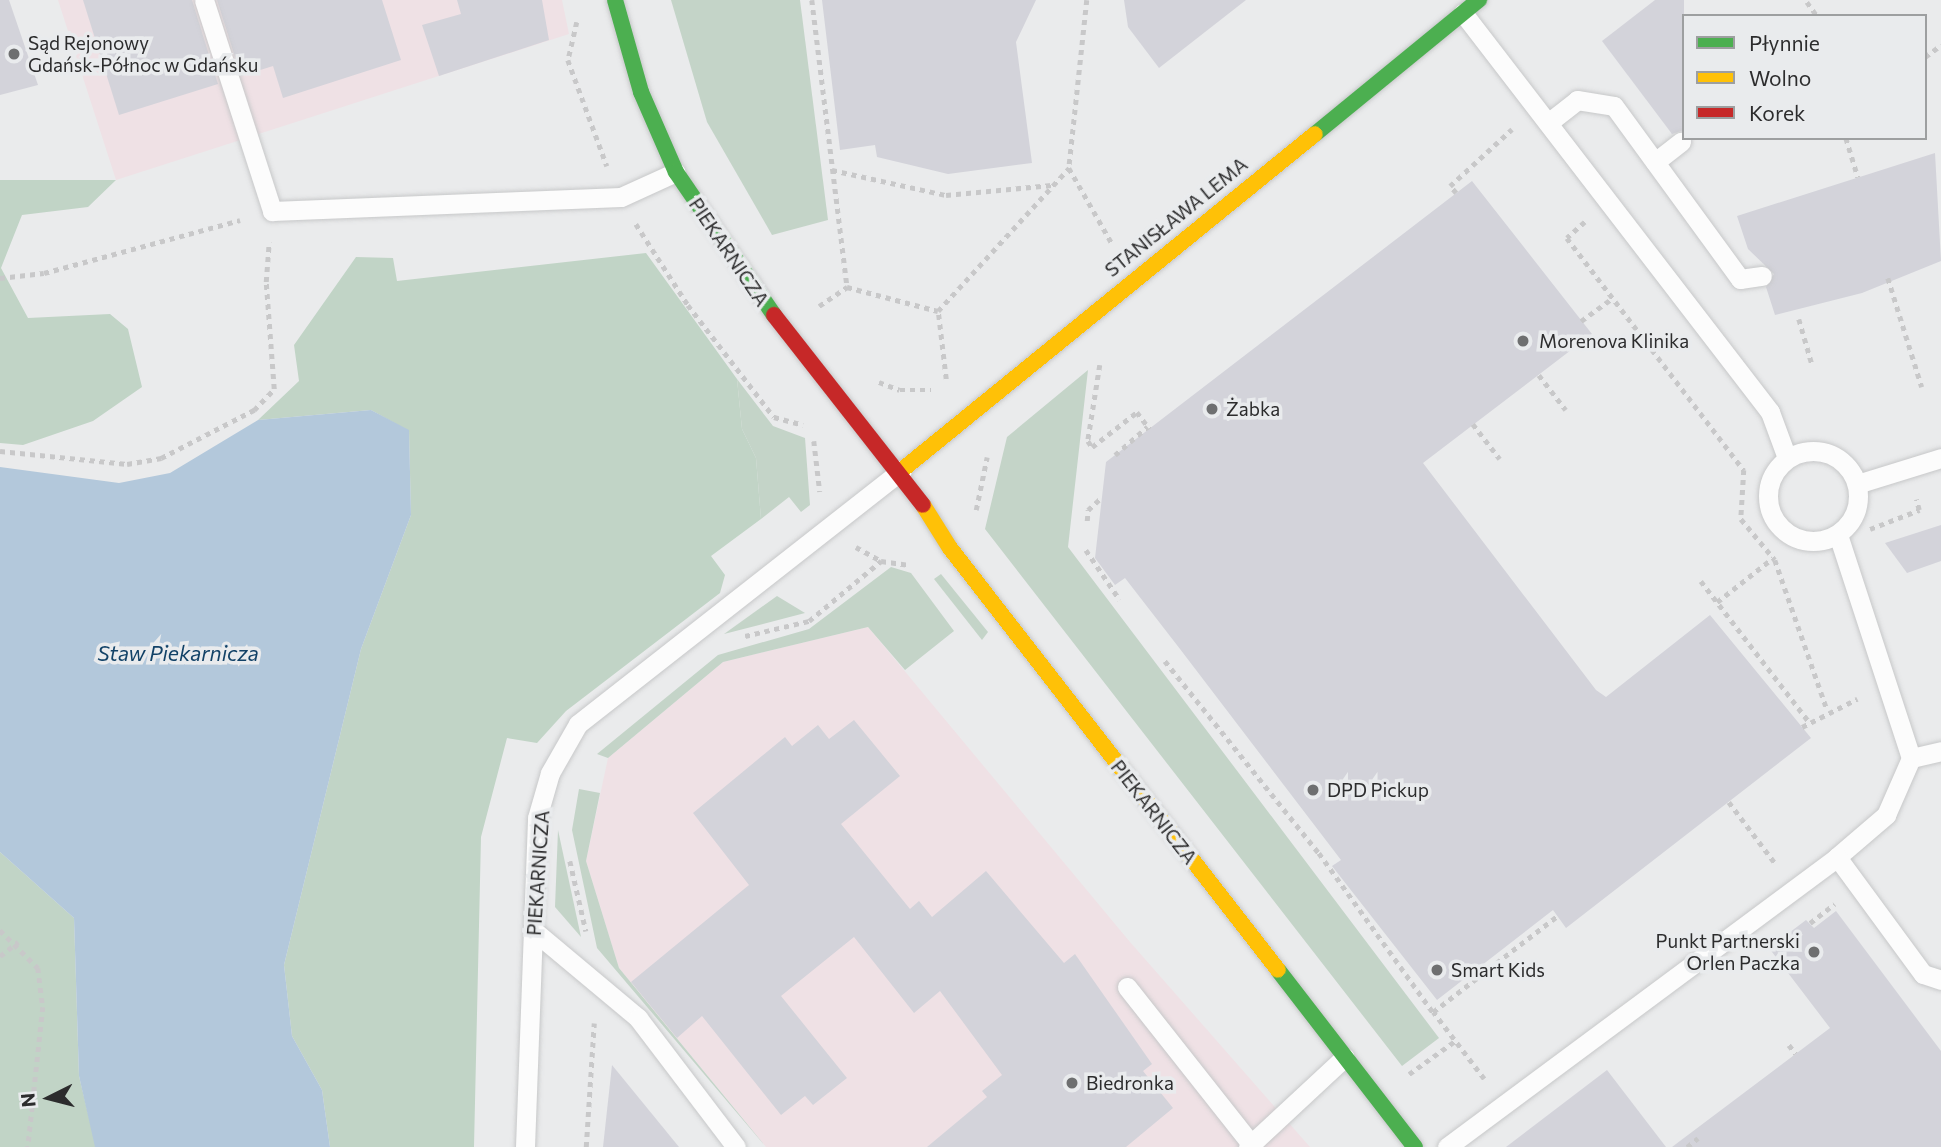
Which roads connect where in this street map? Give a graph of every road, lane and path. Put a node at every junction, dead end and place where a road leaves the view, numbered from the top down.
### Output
1 (204, 0) edge
2 (615, 0) edge
3 (812, 0) edge
4 (1087, 0) edge
5 (1479, 0) edge
6 (1807, 2) dead end
7 (577, 8) dead end
8 (1463, 13) junction
9 (1815, 14) edge
10 (1519, 121) dead end
11 (1548, 123) junction
12 (1847, 140) edge
13 (1681, 142) dead end
14 (1655, 162) junction
15 (1069, 168) junction
16 (832, 170) junction
17 (676, 172) junction
18 (1858, 177) dead end
19 (1053, 185) junction
20 (1456, 193) dead end
21 (621, 197) junction
22 (272, 211) junction
23 (1591, 217) dead end
24 (233, 222) dead end
25 (1115, 249) dead end
26 (1762, 276) dead end
27 (0, 278) edge
28 (1888, 278) dead end
29 (847, 287) junction
30 (811, 296) dead end
31 (1613, 298) junction
32 (819, 306) junction
33 (938, 311) junction
34 (827, 317) dead end
35 (1799, 319) dead end
36 (1581, 321) dead end
37 (1812, 364) dead end
38 (1099, 374) dead end
39 (1539, 375) dead end
40 (876, 379) dead end
41 (1922, 387) dead end
42 (1566, 410) dead end
43 (1473, 424) dead end
44 (0, 451) edge
45 (1115, 456) dead end
46 (1787, 458) junction
47 (1941, 458) edge
48 (1500, 459) dead end
49 (902, 471) junction
50 (1857, 484) junction
51 (1102, 496) dead end
52 (821, 501) dead end
53 (1087, 521) dead end
54 (1838, 535) junction
55 (1086, 550) dead end
56 (1773, 558) junction
57 (881, 561) dead end
58 (1701, 581) dead end
59 (1120, 600) dead end
60 (1717, 602) junction
61 (737, 638) dead end
62 (1165, 661) dead end
63 (1888, 688) junction
64 (1827, 709) junction
65 (1809, 722) junction
66 (1802, 727) dead end
67 (1941, 751) edge
68 (1911, 758) junction
69 (569, 853) dead end
70 (1837, 857) junction
71 (1840, 900) dead end
72 (1558, 916) dead end
73 (1810, 923) dead end
74 (0, 930) edge
75 (534, 931) junction
76 (18, 942) junction
77 (0, 956) edge
78 (1941, 980) edge
79 (593, 981) junction
80 (1127, 987) dead end
81 (1433, 1012) junction
82 (1455, 1041) junction
83 (1789, 1045) dead end
84 (1796, 1054) dead end
85 (1345, 1057) junction
86 (1399, 1081) dead end
87 (1503, 1105) junction
88 (1698, 1138) dead end
89 (1249, 1146) edge
90 (27, 1147) edge
91 (525, 1147) edge
92 (586, 1147) edge
93 (736, 1147) edge
94 (1415, 1147) edge
95 (1447, 1147) edge
96 (1687, 1147) edge

1 - 22 lane
2 - 17 street, PIEKARNICZA
3 - 16 path
4 - 15 path
5 - 8 street, STANISŁAWA LEMA
6 - 9 path
7 - 21 path
8 - 11 lane
8 - 49 street, STANISŁAWA LEMA
10 - 20 path
11 - 14 lane
11 - 46 lane
12 - 18 path
13 - 14 lane
14 - 26 lane
15 - 19 path
15 - 25 path
16 - 19 path
16 - 29 path
17 - 21 lane
17 - 49 street, PIEKARNICZA
19 - 33 path
21 - 22 lane
21 - 52 path
22 - 44 path
23 - 31 path
24 - 27 path
28 - 41 path
29 - 32 path
29 - 33 path
30 - 32 path
31 - 36 path
31 - 56 path
32 - 34 path
33 - 40 path
35 - 37 path
38 - 45 path
39 - 42 path
43 - 48 path
46 - 50 lane
46 - 54 lane
47 - 50 lane
49 - 75 lane, PIEKARNICZA
49 - 85 street, PIEKARNICZA
50 - 54 lane
51 - 53 path
54 - 63 lane
55 - 59 path
56 - 60 path
56 - 64 path
57 - 61 path
58 - 60 path
60 - 65 path
62 - 81 path
63 - 64 path
63 - 68 lane
64 - 65 path
65 - 66 path
67 - 68 lane
68 - 70 lane
69 - 79 path
70 - 78 lane
70 - 87 lane
71 - 73 path
72 - 81 path
74 - 76 path
75 - 79 lane
75 - 91 lane, PIEKARNICZA
76 - 77 path
76 - 90 path
79 - 92 path
79 - 93 lane
80 - 89 lane
81 - 82 path
82 - 86 path
82 - 87 path
83 - 84 path
85 - 89 lane
85 - 94 street, PIEKARNICZA
87 - 95 lane
88 - 96 path

